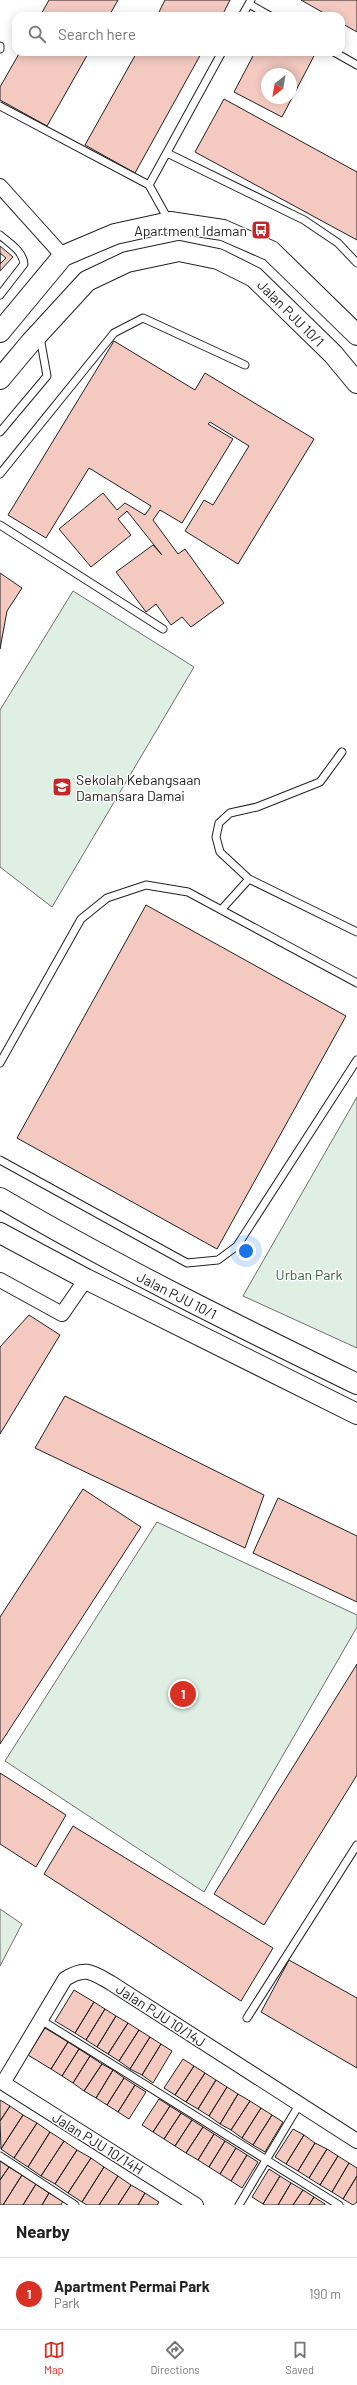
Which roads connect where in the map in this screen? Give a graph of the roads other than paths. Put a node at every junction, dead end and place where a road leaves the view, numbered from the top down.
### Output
1 (250, 2) edge
2 (244, 12) edge
3 (264, 12) edge
4 (220, 56) edge
5 (341, 56) edge
6 (357, 65) edge
7 (0, 106) edge
8 (167, 153) junction
9 (149, 185) junction
10 (0, 186) edge
11 (170, 222) junction
12 (0, 235) edge
13 (63, 256) junction
14 (357, 263) edge
15 (0, 295) edge
16 (0, 332) edge
17 (40, 332) junction
18 (357, 334) edge
19 (245, 365) dead end
20 (0, 379) edge
21 (357, 383) edge
22 (0, 432) edge
23 (0, 474) edge
24 (0, 525) edge
25 (163, 629) dead end
26 (342, 752) dead end
27 (249, 879) junction
28 (221, 910) junction
29 (357, 932) edge
30 (357, 983) edge
31 (357, 1060) edge
32 (0, 1063) edge
33 (0, 1160) edge
34 (0, 1198) edge
35 (0, 1233) edge
36 (86, 1279) junction
37 (0, 1280) edge
38 (357, 1384) edge
39 (357, 1414) edge
40 (357, 1845) edge
41 (247, 2018) dead end
42 (41, 2020) junction
43 (2, 2082) edge
44 (299, 2105) junction
45 (357, 2141) edge
46 (0, 2156) edge
47 (266, 2160) junction
48 (189, 2203) edge
49 (75, 2205) edge
50 (239, 2205) edge
51 (339, 2205) edge

1 - 2 lane
1 - 3 lane
4 - 8 lane
5 - 6 lane
7 - 9 lane
8 - 9 lane
8 - 14 lane
9 - 11 lane
10 - 13 street
11 - 13 street
11 - 18 street
12 - 15 lane
13 - 16 street
17 - 20 street, Jalan PJU 10/1
17 - 21 street, Jalan PJU 10/1
17 - 22 lane
19 - 23 lane
24 - 25 lane
26 - 27 lane
27 - 28 lane
27 - 29 lane
28 - 30 lane
28 - 32 lane
31 - 33 lane
34 - 38 street, Jalan PJU 10/1
35 - 36 street, Jalan PJU 10/1
36 - 37 street
36 - 39 street, Jalan PJU 10/1
40 - 41 lane
42 - 43 street, Jalan PJU 10/14J
42 - 44 street, Jalan PJU 10/14J
42 - 47 lane
43 - 48 street, Jalan PJU 10/14H
44 - 45 street, Jalan PJU 10/14J
44 - 47 lane
46 - 49 lane
47 - 50 lane
47 - 51 lane

